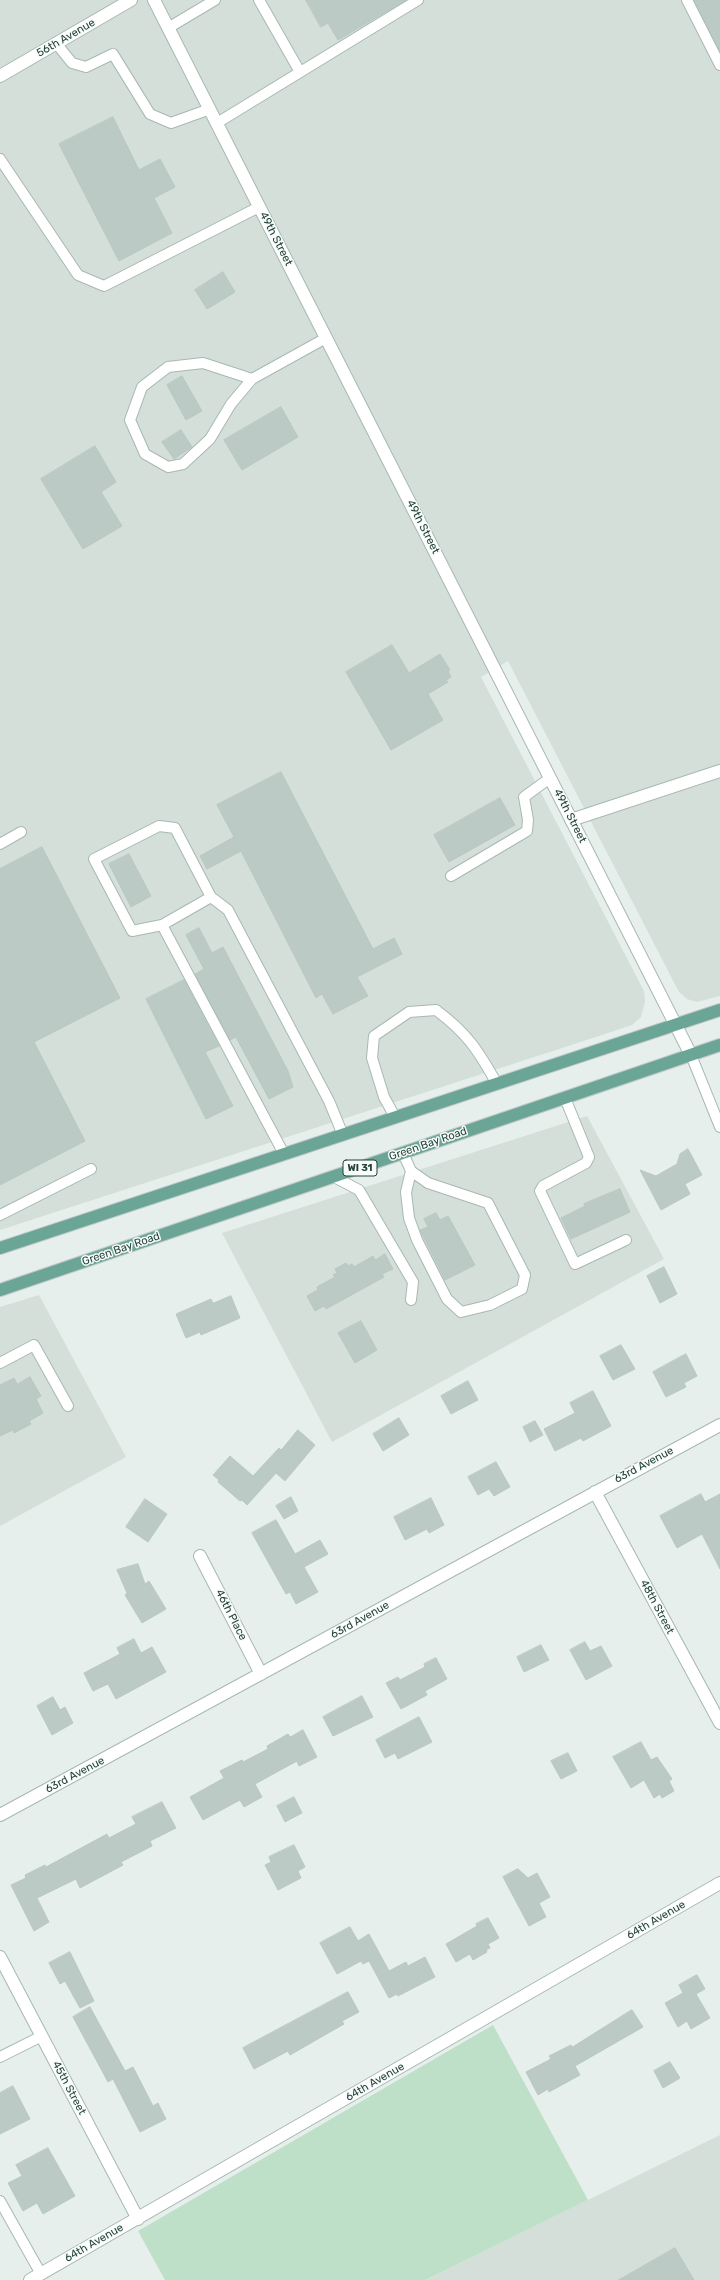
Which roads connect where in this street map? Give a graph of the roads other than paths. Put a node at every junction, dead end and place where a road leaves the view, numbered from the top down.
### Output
1 (131, 0) edge
2 (154, 0) edge
3 (215, 0) edge
4 (259, 0) edge
5 (418, 0) edge
6 (687, 0) edge
7 (168, 28) junction
8 (56, 44) junction
9 (720, 65) edge
10 (300, 72) junction
11 (0, 76) edge
12 (210, 109) junction
13 (217, 123) junction
14 (0, 159) edge
15 (259, 207) junction
16 (326, 338) junction
17 (252, 379) junction
18 (720, 771) edge
19 (550, 778) junction
20 (571, 820) junction
21 (21, 832) dead end
22 (0, 844) edge
23 (451, 876) dead end
24 (211, 897) junction
25 (162, 925) junction
26 (720, 1010) edge
27 (676, 1025) junction
28 (720, 1045) edge
29 (691, 1055) junction
30 (497, 1084) junction
31 (565, 1098) junction
32 (395, 1118) junction
33 (720, 1127) edge
34 (343, 1135) junction
35 (403, 1153) junction
36 (284, 1154) junction
37 (91, 1169) dead end
38 (411, 1171) junction
39 (334, 1177) junction
40 (0, 1215) edge
41 (626, 1240) dead end
42 (0, 1248) edge
43 (0, 1290) edge
44 (411, 1300) dead end
45 (0, 1363) edge
46 (68, 1406) dead end
47 (720, 1425) edge
48 (595, 1492) junction
49 (200, 1556) dead end
50 (261, 1674) junction
51 (720, 1723) edge
52 (0, 1816) edge
53 (720, 1883) edge
54 (0, 1957) edge
55 (42, 2036) junction
56 (0, 2057) edge
57 (0, 2201) edge
58 (138, 2218) junction
59 (41, 2274) junction
60 (30, 2280) edge

1 - 8 street, 56th Avenue
2 - 7 street, 49th Street
3 - 7 lane
4 - 10 lane
5 - 10 lane
6 - 9 lane
7 - 12 street, 49th Street
8 - 11 street, 56th Avenue
8 - 12 lane
10 - 13 lane
12 - 13 street, 49th Street
13 - 15 street, 49th Street
14 - 15 lane
15 - 16 street, 49th Street
16 - 17 lane
16 - 19 street, 49th Street
17 - 17 lane
18 - 20 street
19 - 20 street, 49th Street
19 - 23 lane
20 - 27 street, 49th Street
21 - 22 lane
24 - 25 lane
24 - 25 lane
24 - 34 lane
25 - 36 lane
26 - 27 main road
27 - 29 street, 49th Street
27 - 30 main road
28 - 29 main road, Green Bay Road / WI 31
29 - 31 main road, Green Bay Road / WI 31
29 - 33 lane
30 - 32 main road
30 - 32 lane
31 - 35 main road, Green Bay Road / WI 31
31 - 41 lane
32 - 34 main road
34 - 36 main road
35 - 38 lane
35 - 39 main road, Green Bay Road / WI 31
36 - 42 main road
37 - 40 lane
38 - 38 lane
39 - 43 main road, Green Bay Road / WI 31
39 - 44 lane
45 - 46 lane
47 - 48 street, 63rd Avenue
48 - 50 street, 63rd Avenue
48 - 51 street, 48th Street
49 - 50 street, 46th Place
50 - 52 street, 63rd Avenue
53 - 58 street, 64th Avenue
54 - 55 street, 45th Street
55 - 56 lane
55 - 58 street, 45th Street
57 - 59 lane
58 - 59 street, 64th Avenue
59 - 60 street, 64th Avenue

